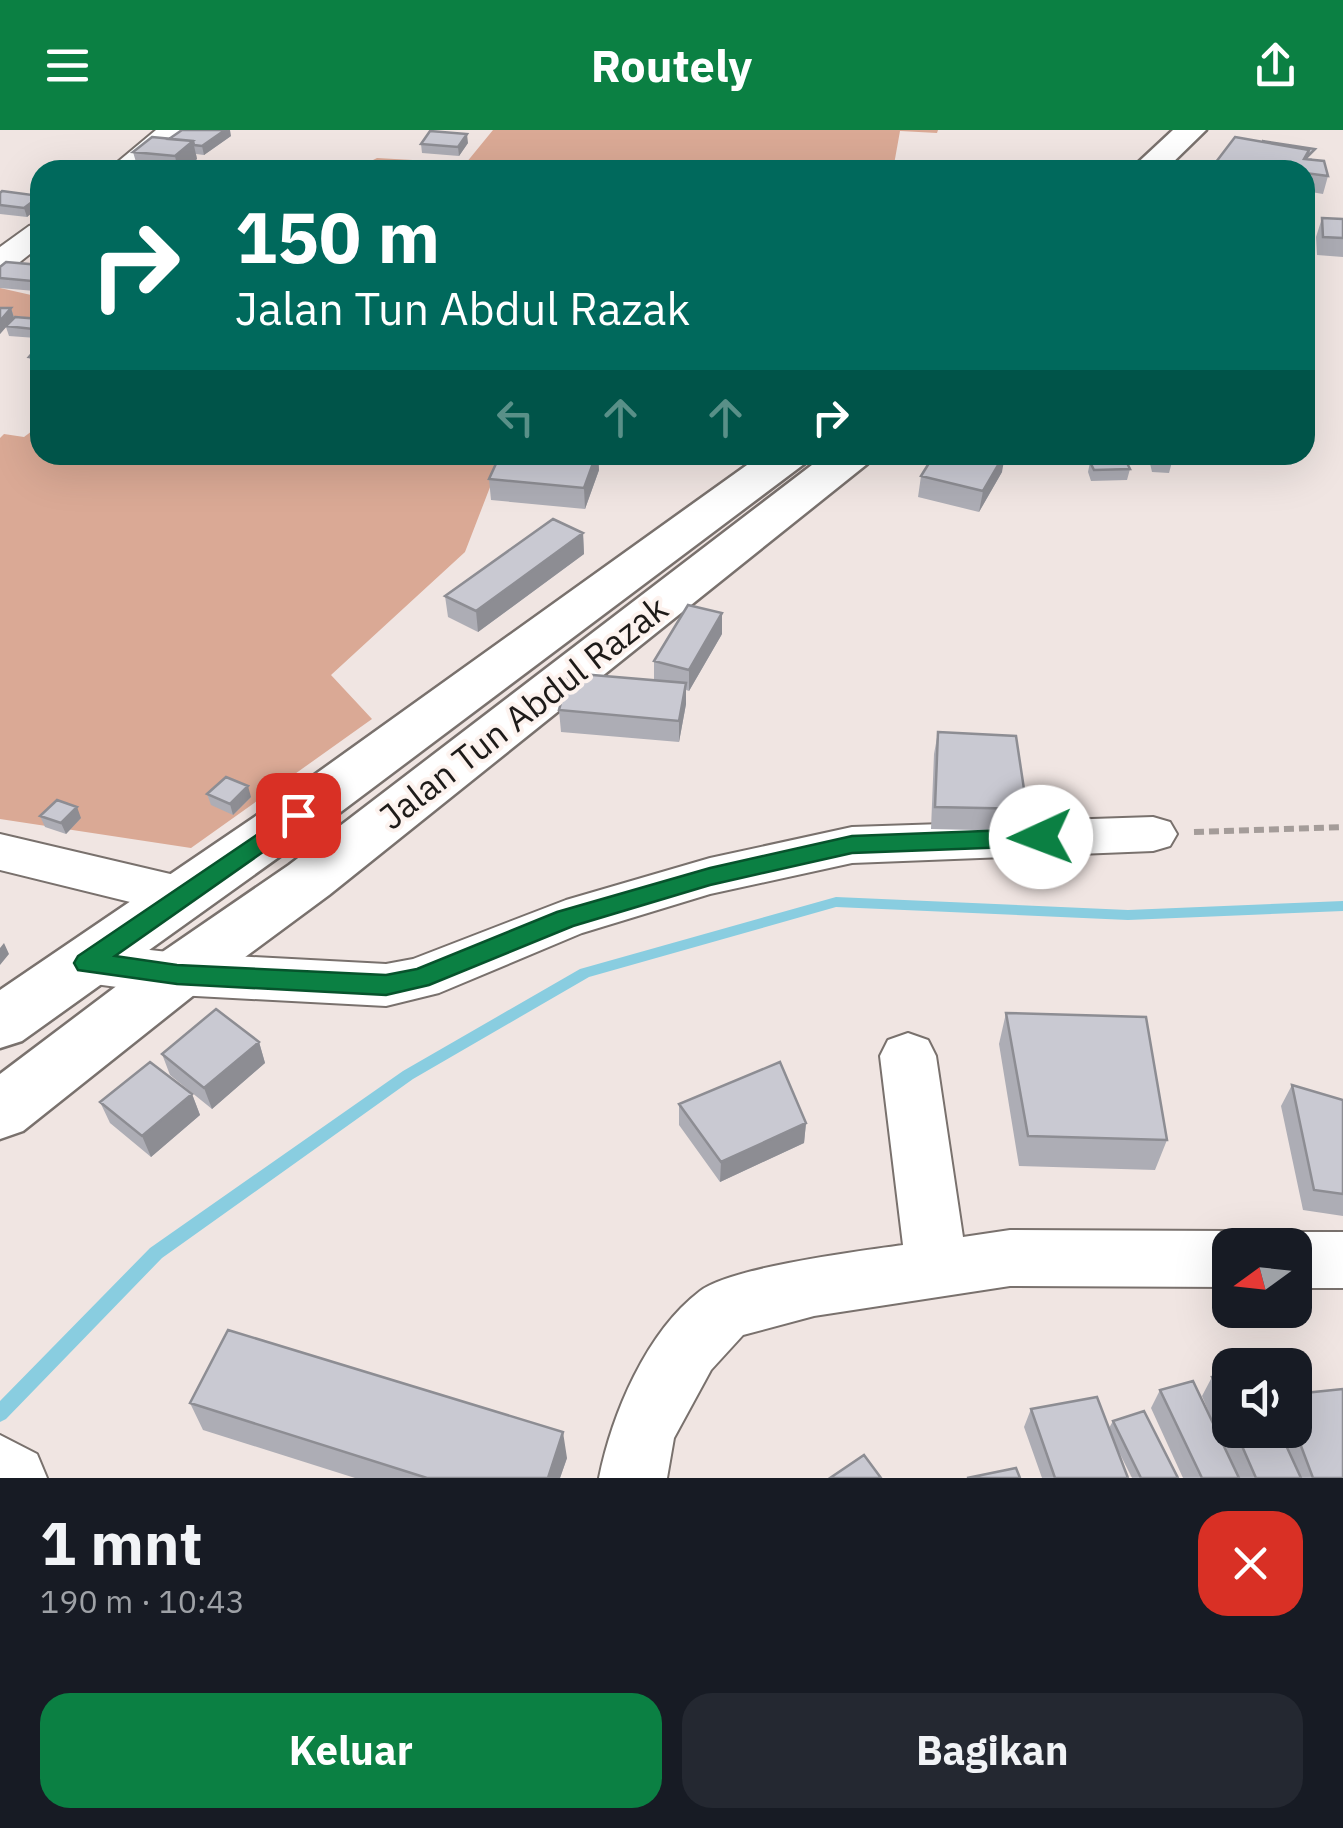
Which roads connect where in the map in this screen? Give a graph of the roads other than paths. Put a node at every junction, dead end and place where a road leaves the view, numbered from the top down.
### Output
1 (174, 130) edge
2 (1204, 137) edge
3 (135, 160) edge
4 (1164, 160) edge
5 (1193, 160) edge
6 (0, 222) edge
7 (30, 228) edge
8 (30, 238) edge
9 (0, 262) edge
10 (775, 465) edge
11 (839, 465) edge
12 (1153, 834) road end
13 (0, 852) edge
14 (183, 896) junction
15 (87, 963) junction
16 (177, 974) junction
17 (0, 1024) edge
18 (908, 1056) dead end
19 (0, 1111) edge
20 (1212, 1260) edge
21 (1312, 1260) edge
22 (1343, 1260) edge
23 (937, 1269) junction
24 (0, 1469) edge
25 (12, 1478) edge
26 (633, 1478) edge

1 - 3 street
2 - 4 main road
2 - 5 main road
6 - 7 street
8 - 9 street
10 - 14 main road, Jalan Tun Abdul Razak
11 - 16 main road, Jalan Tun Abdul Razak
12 - 16 street
13 - 14 street
14 - 15 main road, Jalan Tun Abdul Razak
15 - 16 street
15 - 17 main road, Jalan Tun Abdul Razak
16 - 19 main road, Jalan Tun Abdul Razak
18 - 23 street
20 - 23 street
21 - 22 street
23 - 26 street
24 - 25 street

